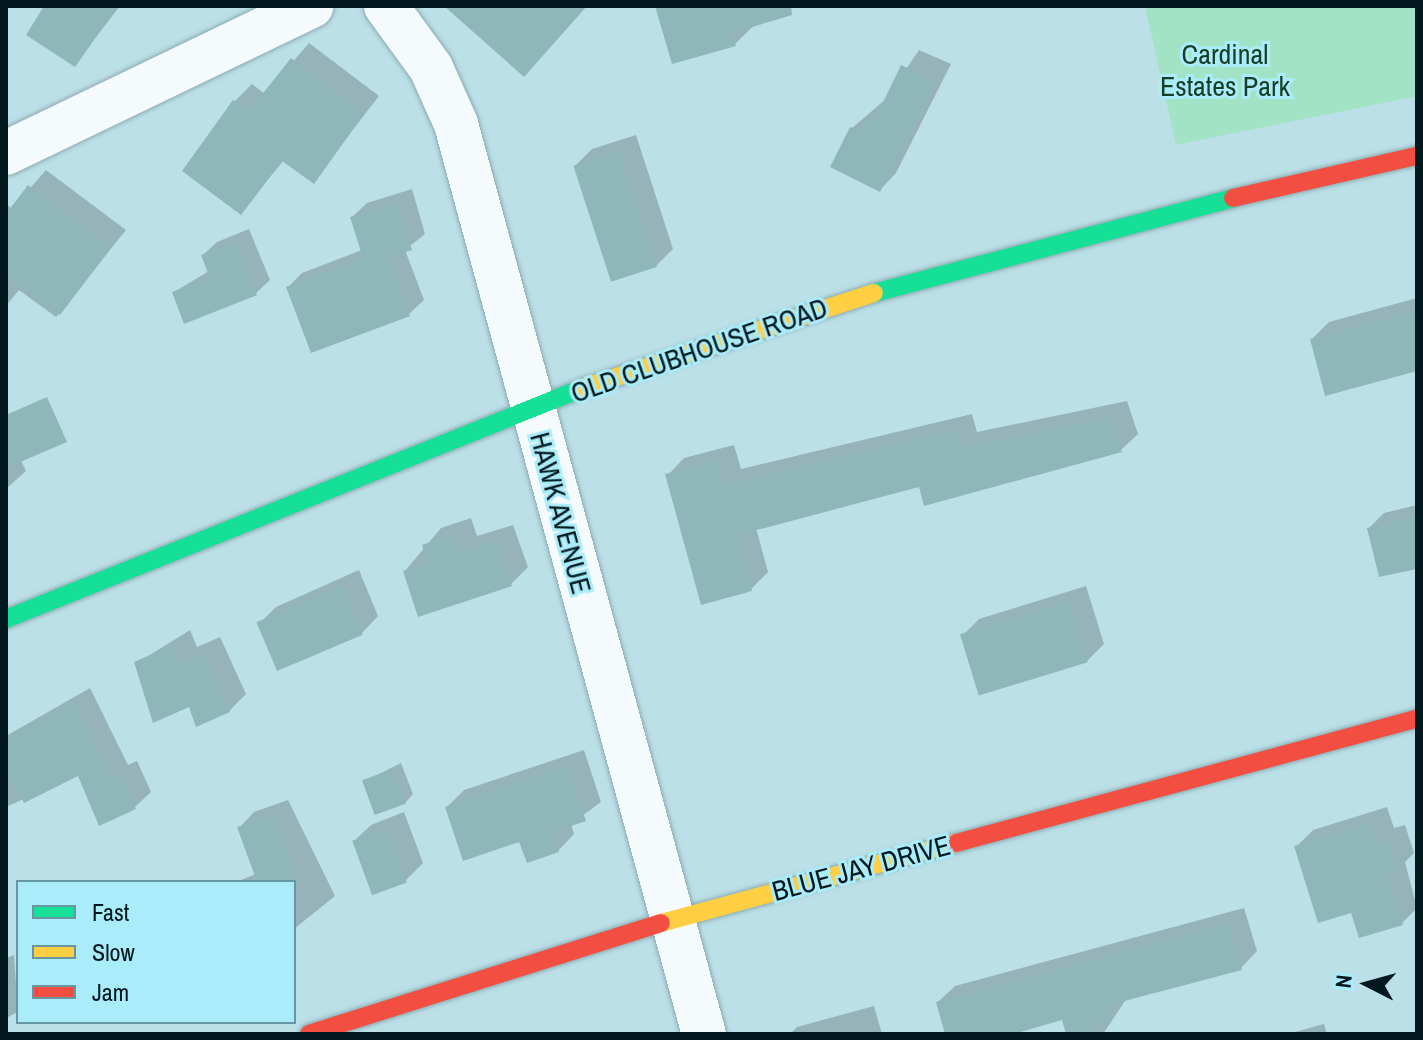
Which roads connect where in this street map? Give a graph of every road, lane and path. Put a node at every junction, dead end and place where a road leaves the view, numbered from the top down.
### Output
1 (312, 6) edge
2 (386, 6) edge
3 (6, 153) edge
4 (1417, 156) edge
5 (531, 406) junction
6 (6, 619) edge
7 (1417, 719) edge
8 (673, 919) junction
9 (309, 1034) edge
10 (704, 1034) edge

1 - 3 street
2 - 5 street, HAWK AVENUE
4 - 5 street, OLD CLUBHOUSE ROAD
5 - 6 street, OLD CLUBHOUSE ROAD
5 - 8 street, HAWK AVENUE
7 - 8 street, BLUE JAY DRIVE
8 - 9 street, BLUE JAY DRIVE
8 - 10 street, HAWK AVENUE

